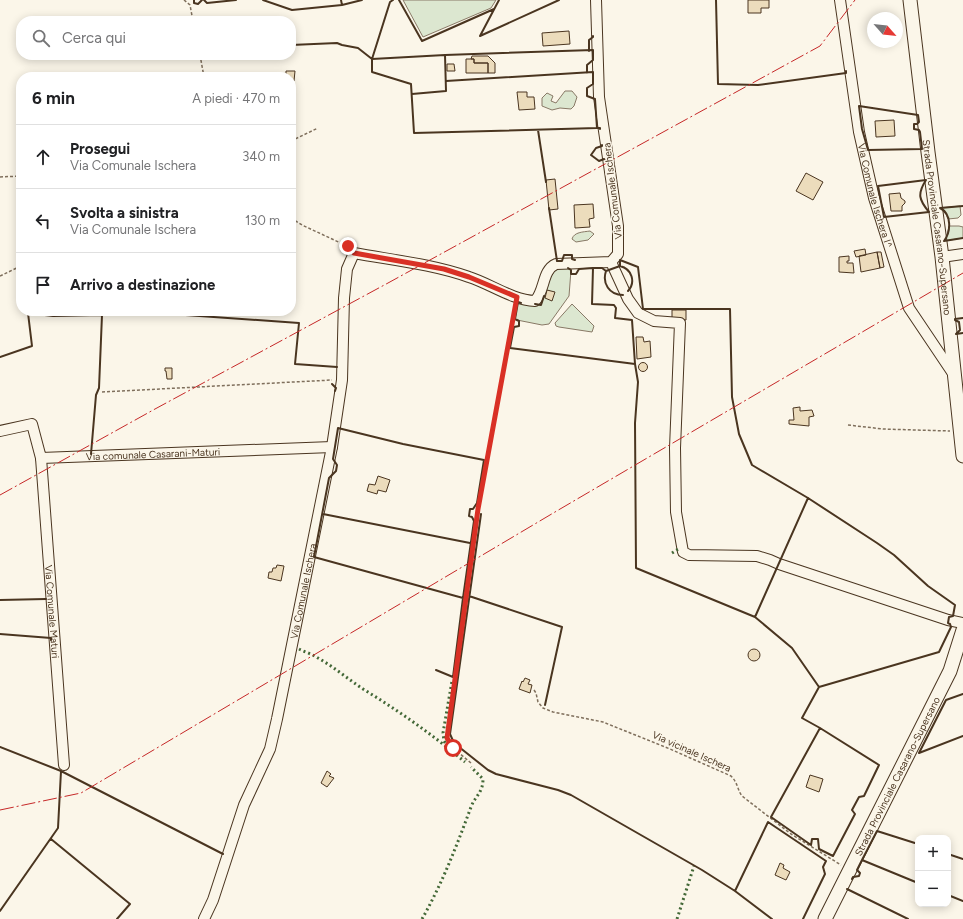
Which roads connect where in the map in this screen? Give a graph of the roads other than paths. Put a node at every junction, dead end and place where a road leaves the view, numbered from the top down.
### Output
1 (596, 0) edge
2 (840, 0) edge
3 (910, 0) edge
4 (963, 254) edge
5 (942, 257) junction
6 (611, 262) junction
7 (954, 375) junction
8 (0, 431) edge
9 (332, 448) junction
10 (963, 456) edge
11 (41, 458) junction
12 (963, 623) edge
13 (963, 630) edge
14 (64, 766) dead end
15 (204, 919) edge
16 (825, 919) edge

1 - 6 street, Via Comunale Ischera
2 - 7 street, Via Comunale Ischera I^
3 - 5 main road, Strada Provinciale Casarano-Supersano
4 - 5 street
5 - 7 main road, Strada Provinciale Casarano-Supersano
6 - 9 street, Via Comunale Ischera
6 - 12 street
7 - 10 main road, Strada Provinciale Casarano-Supersano
8 - 11 street
9 - 11 street, Via comunale Casarani-Maturi
9 - 15 street, Via Comunale Ischera
11 - 14 street, Via Comunale Maturi
13 - 16 main road, Strada Provinciale Casarano-Supersano

